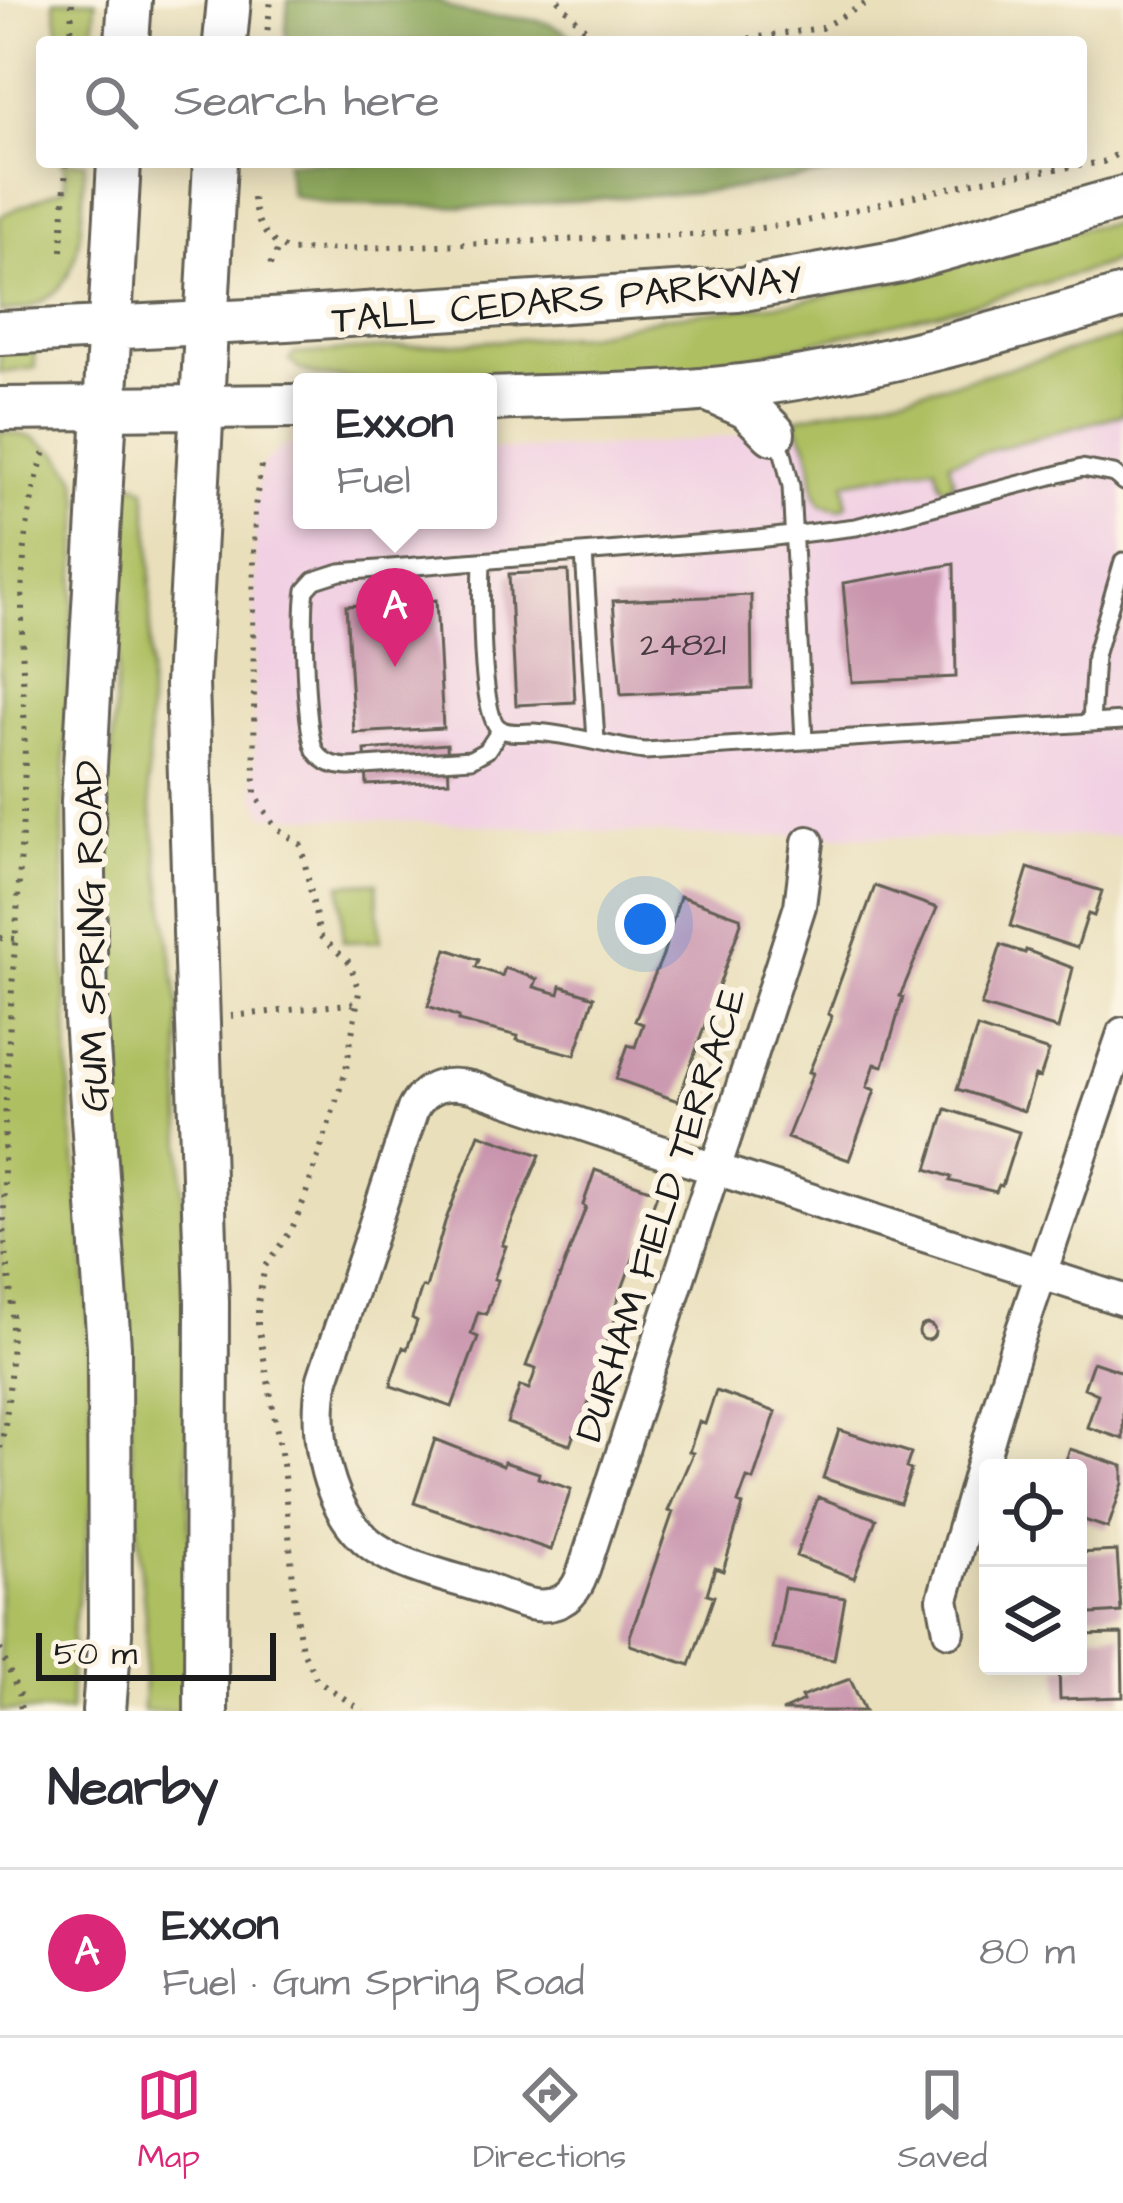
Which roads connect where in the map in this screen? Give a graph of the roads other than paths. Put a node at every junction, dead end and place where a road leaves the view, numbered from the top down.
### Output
1 (130, 0) edge
2 (229, 0) edge
3 (127, 36) edge
4 (226, 36) edge
5 (119, 168) edge
6 (215, 168) edge
7 (1123, 198) edge
8 (1123, 296) edge
9 (207, 323) junction
10 (107, 329) junction
11 (0, 333) edge
12 (707, 389) junction
13 (497, 399) edge
14 (293, 406) edge
15 (105, 407) junction
16 (203, 407) junction
17 (0, 409) edge
18 (773, 433) joint
19 (1123, 482) edge
20 (792, 535) junction
21 (584, 553) junction
22 (482, 561) junction
23 (1123, 561) edge
24 (1123, 721) edge
25 (1091, 723) junction
26 (501, 729) junction
27 (804, 740) junction
28 (596, 741) junction
29 (808, 842) dead end
30 (1123, 1033) edge
31 (715, 1169) junction
32 (1041, 1274) junction
33 (1123, 1300) edge
34 (950, 1631) dead end
35 (104, 1711) edge
36 (206, 1711) edge

1 - 3 main road
2 - 4 main road
5 - 10 main road, GUM SPRING ROAD
6 - 9 main road
7 - 9 main road, TALL CEDARS PARKWAY
8 - 12 main road
9 - 10 main road, TALL CEDARS PARKWAY
9 - 16 main road
10 - 11 main road, TALL CEDARS PARKWAY
10 - 15 main road, GUM SPRING ROAD
12 - 13 main road
12 - 18 main road
14 - 16 main road
15 - 16 main road
15 - 17 main road
15 - 35 main road, GUM SPRING ROAD
16 - 36 main road
18 - 20 lane
19 - 20 lane
20 - 21 lane
20 - 27 lane
21 - 22 lane
21 - 28 lane
22 - 26 lane
22 - 26 lane
23 - 25 lane
24 - 25 lane
25 - 27 lane
26 - 28 lane
27 - 28 lane
29 - 31 street, DURHAM FIELD TERRACE
30 - 32 street
31 - 31 street, DURHAM FIELD TERRACE
31 - 32 street
32 - 33 street
32 - 34 street

